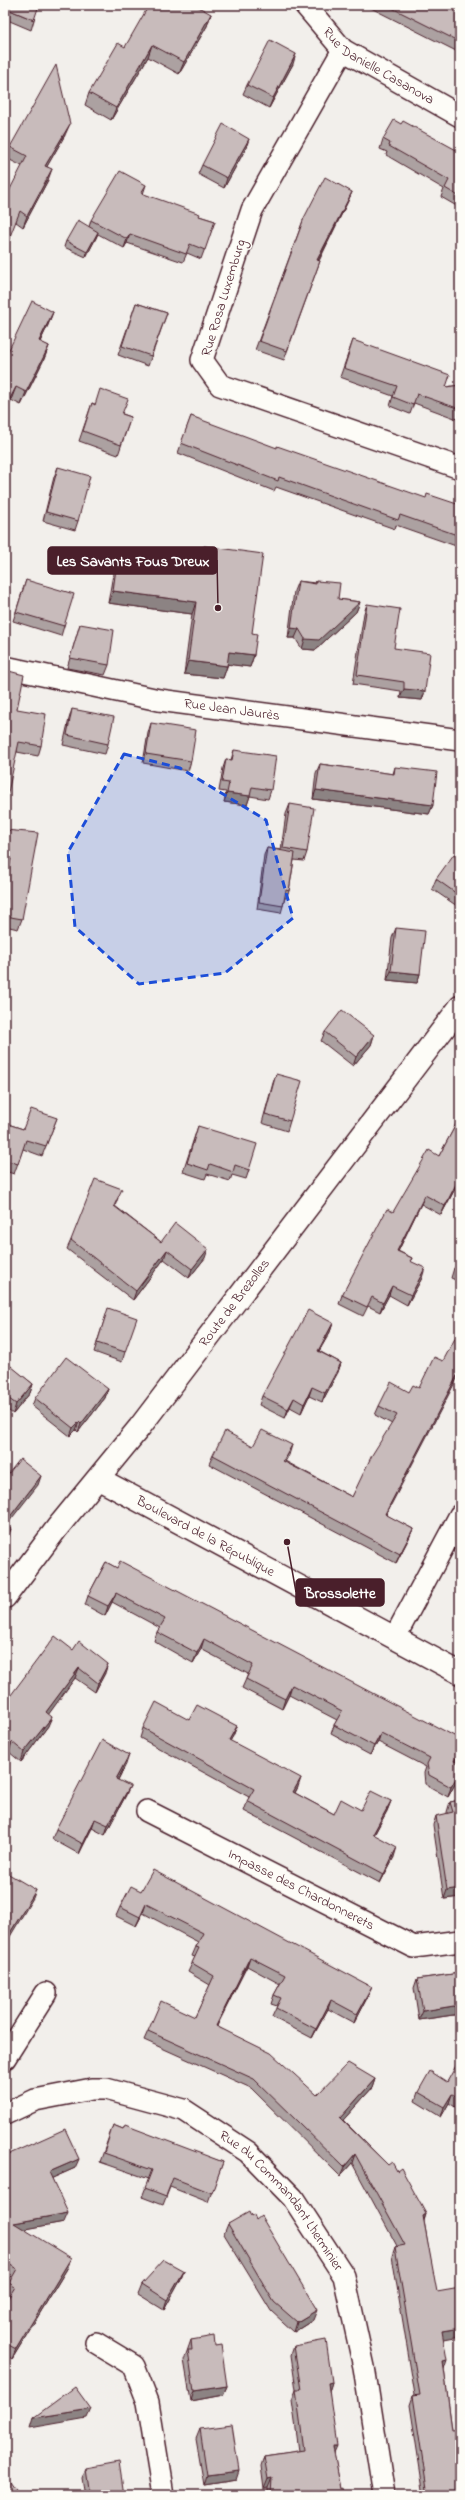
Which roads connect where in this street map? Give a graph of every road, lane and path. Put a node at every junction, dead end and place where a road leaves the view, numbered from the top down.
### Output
1 (305, 5) edge
2 (343, 50) junction
3 (460, 116) edge
4 (460, 468) edge
5 (5, 667) edge
6 (460, 740) edge
7 (460, 1007) edge
8 (99, 1479) junction
9 (460, 1515) edge
10 (5, 1597) edge
11 (395, 1638) junction
12 (460, 1673) edge
13 (147, 1811) dead end
14 (460, 1941) edge
15 (46, 1993) dead end
16 (5, 2058) edge
17 (5, 2114) edge
18 (96, 2343) dead end
19 (163, 2495) edge
20 (384, 2495) edge

1 - 2 street, Rue Danielle Casanova
2 - 3 street, Rue Danielle Casanova
2 - 4 street, Rue Rosa Luxemburg
5 - 6 street, Rue Jean Jaurès
7 - 8 main road, Route de Brezolles
8 - 10 main road, Route de Brezolles
8 - 11 main road, Boulevard de la République
9 - 11 street
11 - 12 main road, Boulevard de la République
13 - 14 street, Impasse des Chardonnerets
15 - 16 street
17 - 20 street, Rue du Commandant Lherminier
18 - 19 street

